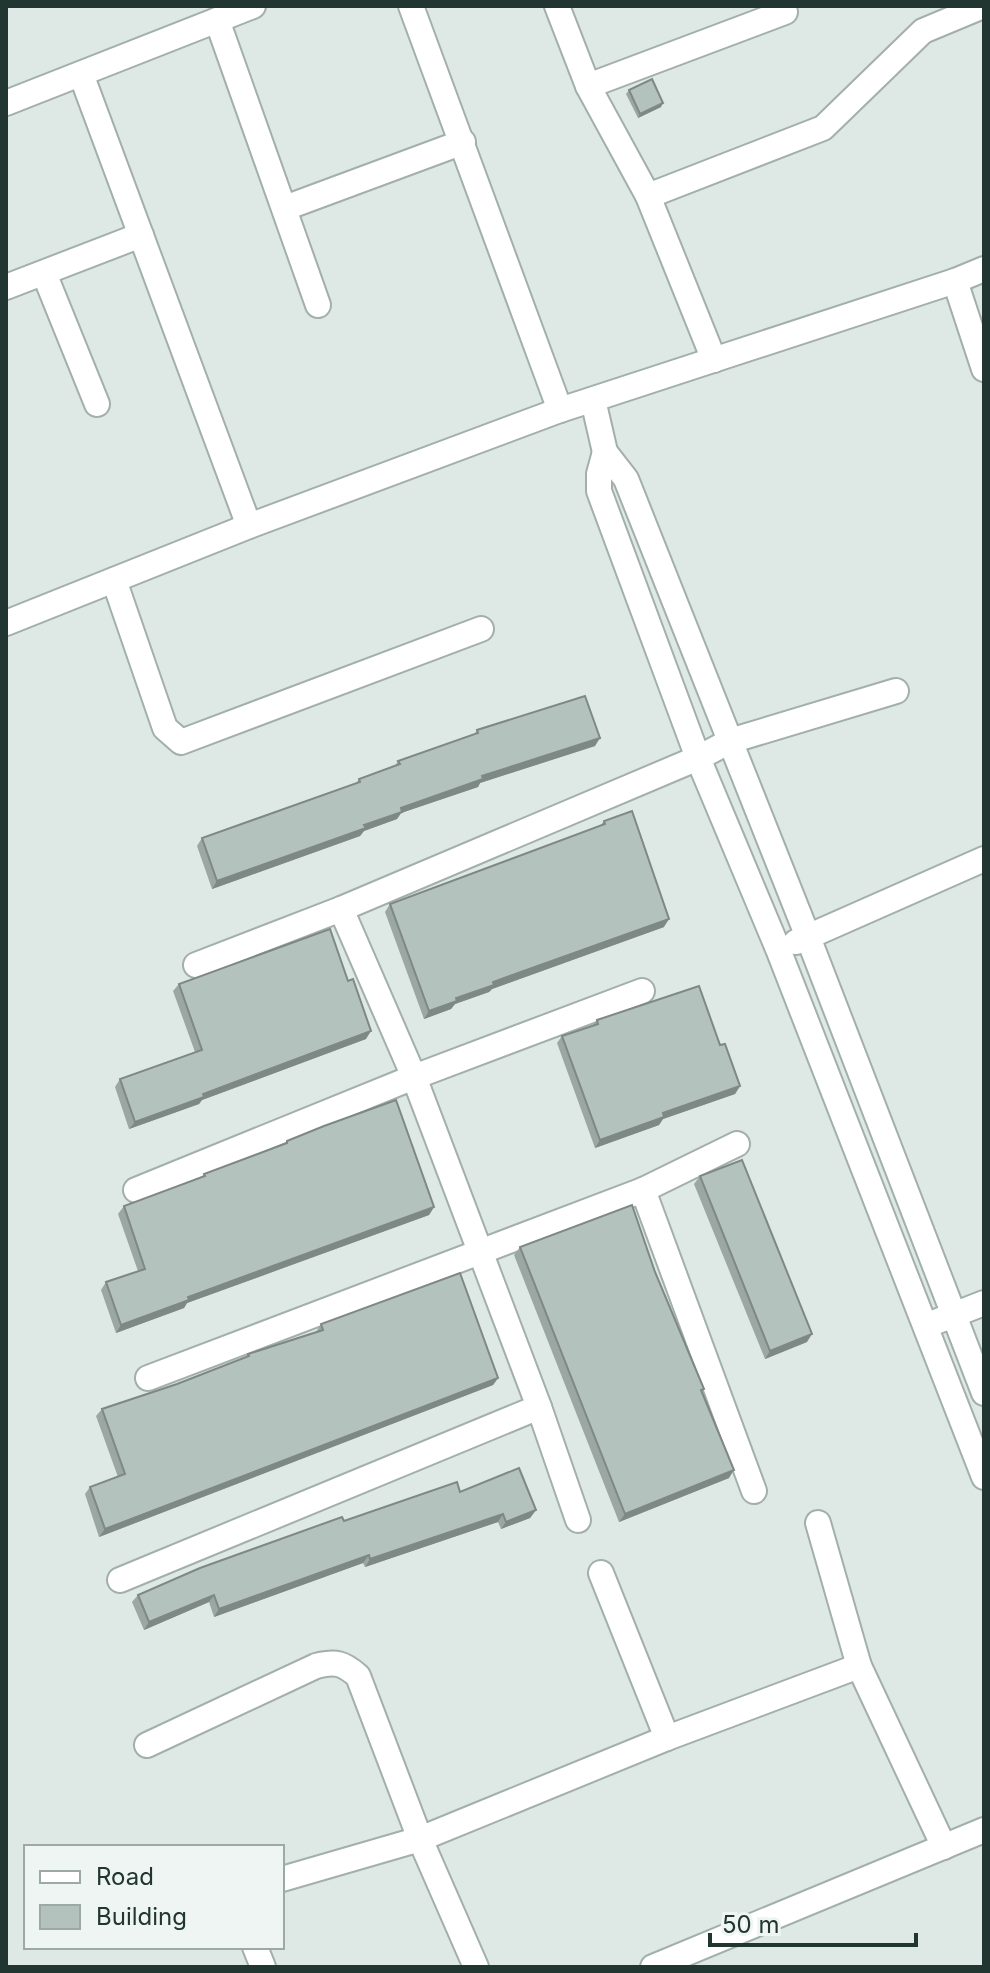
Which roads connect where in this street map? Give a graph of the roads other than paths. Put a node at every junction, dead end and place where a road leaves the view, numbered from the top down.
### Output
1 (253, 6) edge
2 (411, 6) edge
3 (557, 6) edge
4 (983, 6) edge
5 (785, 12) dead end
6 (217, 20) junction
7 (81, 74) junction
8 (588, 86) junction
9 (6, 103) edge
10 (463, 142) junction
11 (648, 196) junction
12 (285, 208) junction
13 (141, 235) junction
14 (984, 269) edge
15 (44, 273) junction
16 (955, 281) junction
17 (6, 287) edge
18 (318, 305) dead end
19 (714, 360) junction
20 (984, 369) edge
21 (593, 400) junction
22 (97, 404) dead end
23 (560, 410) junction
24 (605, 452) junction
25 (249, 526) junction
26 (114, 580) junction
27 (6, 623) edge
28 (481, 629) dead end
29 (896, 691) dead end
30 (730, 741) junction
31 (698, 758) junction
32 (984, 859) edge
33 (341, 909) junction
34 (808, 937) junction
35 (778, 949) junction
36 (196, 965) dead end
37 (642, 991) dead end
38 (414, 1077) junction
39 (737, 1144) dead end
40 (136, 1190) dead end
41 (643, 1190) junction
42 (478, 1251) junction
43 (984, 1303) edge
44 (953, 1315) junction
45 (924, 1327) junction
46 (148, 1378) dead end
47 (984, 1393) edge
48 (539, 1407) junction
49 (984, 1477) edge
50 (754, 1491) dead end
51 (578, 1520) dead end
52 (818, 1523) dead end
53 (601, 1573) dead end
54 (120, 1580) dead end
55 (859, 1666) junction
56 (667, 1738) junction
57 (147, 1745) dead end
58 (984, 1830) edge
59 (420, 1839) junction
60 (944, 1847) junction
61 (284, 1878) edge
62 (476, 1967) edge
63 (653, 1967) edge

1 - 6 street
2 - 10 street
3 - 8 street
4 - 11 street
5 - 8 street
6 - 7 street
6 - 12 street
7 - 9 street
7 - 13 street
8 - 11 street
10 - 12 street
10 - 23 street
11 - 19 street
12 - 18 street
13 - 15 street
13 - 25 street
14 - 16 street
15 - 17 street
15 - 22 street
16 - 19 street
16 - 20 street
19 - 21 street
21 - 23 street
21 - 24 street
23 - 25 street
24 - 30 street
24 - 31 street
25 - 26 street
26 - 27 street
26 - 28 street
29 - 30 street
30 - 31 street
30 - 34 street
31 - 33 street
31 - 35 street
32 - 34 street
33 - 36 street
33 - 38 street
34 - 35 street
34 - 44 street
35 - 45 street
37 - 38 street
38 - 40 street
38 - 42 street
39 - 41 street
41 - 42 street
41 - 50 street
42 - 46 street
42 - 48 street
43 - 44 street
44 - 45 street
44 - 47 street
45 - 49 street
48 - 51 street
48 - 54 street
52 - 55 street
53 - 56 street
55 - 56 street
55 - 60 street
56 - 59 street
57 - 59 street
58 - 60 street
59 - 61 street
59 - 62 street
60 - 63 street

